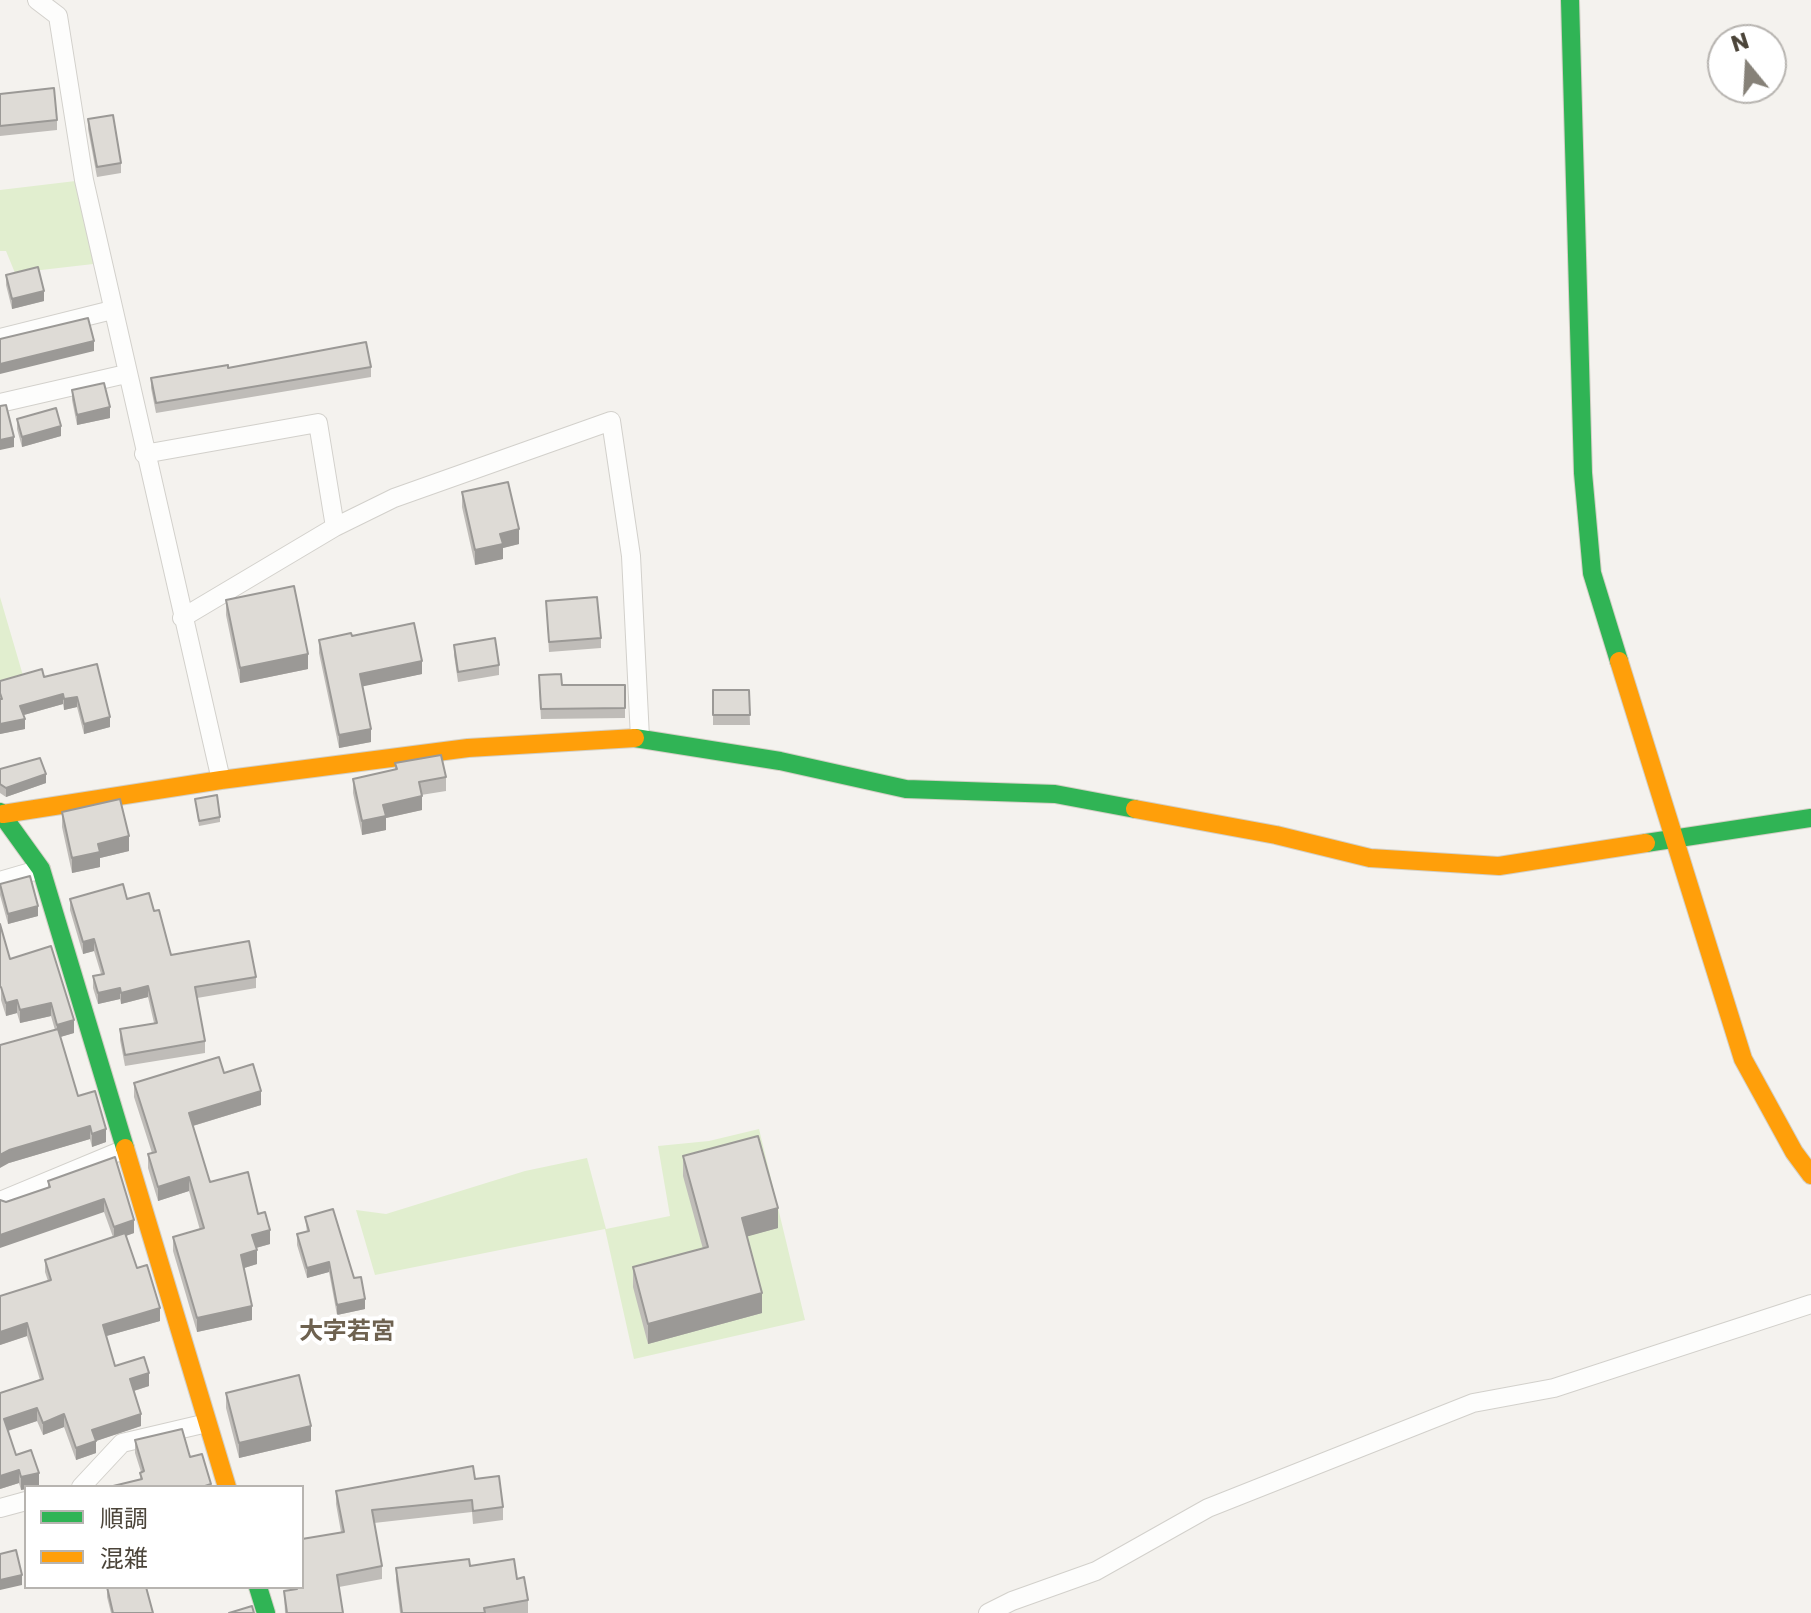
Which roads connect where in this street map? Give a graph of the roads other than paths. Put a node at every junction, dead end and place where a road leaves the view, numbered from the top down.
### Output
1 (37, 0) edge
2 (1570, 0) edge
3 (112, 310) junction
4 (0, 338) edge
5 (126, 374) junction
6 (0, 403) edge
7 (144, 454) junction
8 (335, 527) junction
9 (182, 618) junction
10 (640, 738) junction
11 (221, 780) junction
12 (1, 813) edge
13 (1811, 818) edge
14 (1673, 839) junction
15 (41, 869) junction
16 (0, 881) edge
17 (125, 1149) junction
18 (1811, 1175) edge
19 (0, 1201) edge
20 (1811, 1304) edge
21 (207, 1423) junction
22 (83, 1485) edge
23 (226, 1485) edge
24 (24, 1502) edge
25 (0, 1508) edge
26 (259, 1589) edge
27 (266, 1613) edge
28 (988, 1613) edge

1 - 3 street
2 - 14 street
3 - 4 street
3 - 5 street
5 - 6 street
5 - 7 street
7 - 8 street
7 - 9 street
8 - 9 street
8 - 10 street
9 - 11 street
10 - 11 street
10 - 14 street
11 - 12 street
12 - 15 street
13 - 14 street
14 - 18 street
15 - 16 street
15 - 17 street
17 - 19 street
17 - 21 street
20 - 28 street
21 - 22 street
21 - 23 street
24 - 25 street
26 - 27 street

